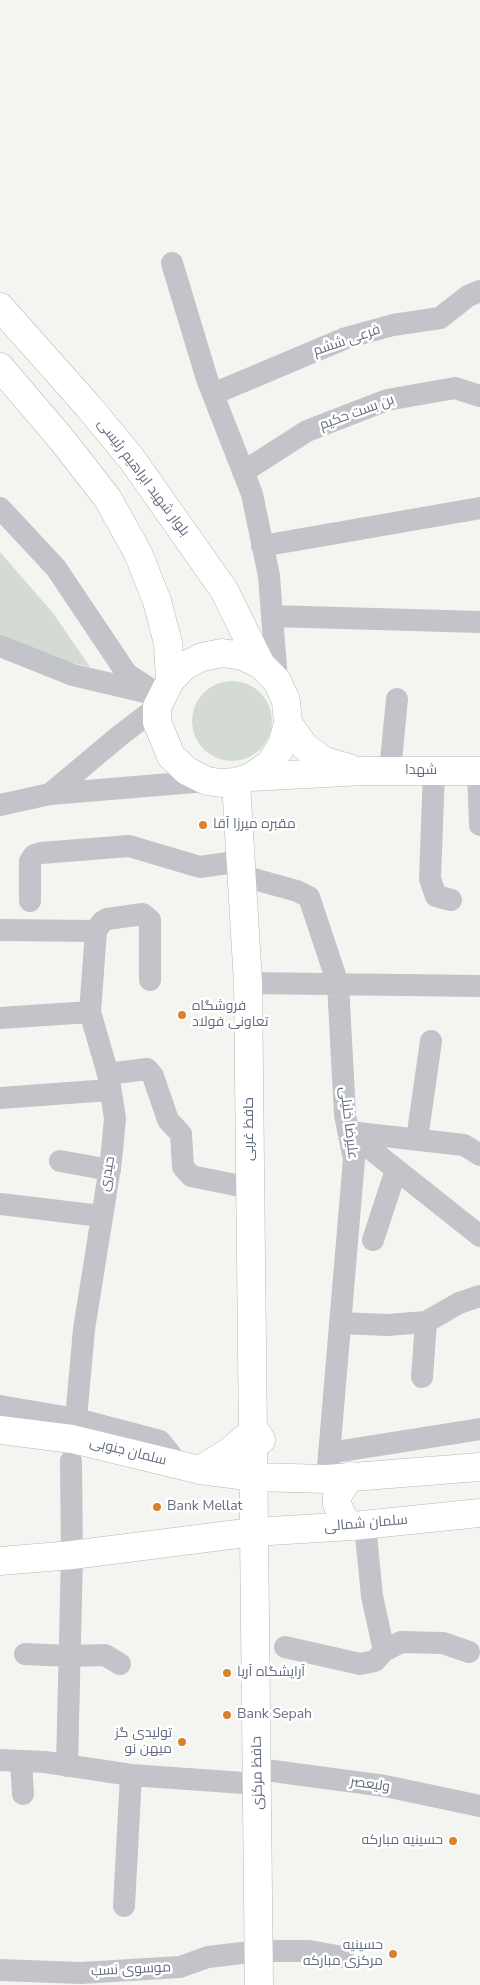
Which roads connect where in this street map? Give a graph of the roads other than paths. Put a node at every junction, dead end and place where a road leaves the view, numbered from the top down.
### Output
1 (172, 263) dead end
2 (480, 291) edge
3 (0, 306) edge
4 (0, 367) edge
5 (213, 394) junction
6 (480, 396) edge
7 (243, 472) junction
8 (0, 508) edge
9 (480, 508) edge
10 (262, 546) junction
11 (272, 616) junction
12 (480, 622) edge
13 (0, 646) edge
14 (269, 673) junction
15 (163, 695) junction
16 (397, 699) dead end
17 (288, 723) junction
18 (363, 771) junction
19 (390, 771) junction
20 (434, 771) junction
21 (479, 771) edge
22 (243, 779) junction
23 (207, 781) junction
24 (50, 794) junction
25 (0, 805) edge
26 (480, 825) edge
27 (242, 868) junction
28 (452, 900) dead end
29 (30, 901) dead end
30 (0, 930) edge
31 (96, 931) junction
32 (150, 980) dead end
33 (248, 982) junction
34 (338, 984) junction
35 (480, 986) edge
36 (90, 1012) junction
37 (0, 1018) edge
38 (431, 1041) dead end
39 (108, 1082) junction
40 (0, 1098) edge
41 (349, 1132) junction
42 (417, 1139) junction
43 (480, 1155) edge
44 (60, 1161) dead end
45 (110, 1170) junction
46 (396, 1170) junction
47 (250, 1188) junction
48 (0, 1204) edge
49 (101, 1216) junction
50 (480, 1236) edge
51 (373, 1240) dead end
52 (480, 1296) edge
53 (426, 1322) junction
54 (340, 1323) junction
55 (422, 1377) dead end
56 (0, 1406) edge
57 (76, 1419) junction
58 (480, 1429) edge
59 (0, 1430) edge
60 (255, 1430) junction
61 (70, 1461) dead end
62 (480, 1467) edge
63 (190, 1468) junction
64 (329, 1472) junction
65 (255, 1477) junction
66 (480, 1513) edge
67 (359, 1525) junction
68 (252, 1532) junction
69 (72, 1554) junction
70 (0, 1561) edge
71 (285, 1647) dead end
72 (384, 1651) junction
73 (468, 1652) dead end
74 (24, 1654) dead end
75 (70, 1656) junction
76 (120, 1664) dead end
77 (11, 1761) edge
78 (67, 1766) junction
79 (131, 1775) junction
80 (258, 1776) junction
81 (23, 1794) dead end
82 (480, 1806) edge
83 (124, 1906) dead end
84 (259, 1951) junction
85 (343, 1957) dead end
86 (0, 1970) edge
87 (259, 1985) edge

1 - 5 street
2 - 5 street, فرعی ششم
3 - 14 main road, بلوار شهید ابراهیم رئیسی
4 - 15 main road
5 - 7 street
6 - 7 street, بن بست حکیم
7 - 10 street
8 - 15 street
9 - 10 street
10 - 11 street
11 - 12 street
11 - 14 street
13 - 15 street
14 - 15 main road
14 - 17 main road
15 - 23 main road
15 - 24 street
16 - 19 street
17 - 18 main road
17 - 22 main road
18 - 19 main road, شهدا
18 - 22 main road
19 - 20 main road, شهدا
20 - 21 main road, شهدا
20 - 28 street
21 - 26 street
22 - 23 main road
22 - 27 main road, حافظ غربی
23 - 24 street
24 - 25 street
27 - 29 street
27 - 33 main road, حافظ غربی
27 - 34 street, علیرضا خلیلی
30 - 31 street
31 - 32 street
31 - 36 street, حیدری
33 - 34 street
33 - 47 main road, حافظ غربی
34 - 35 street
34 - 41 street, علیرضا خلیلی
36 - 37 street
36 - 39 street, حیدری
38 - 42 street
39 - 40 street
39 - 45 street, حیدری
39 - 47 street
41 - 42 street
41 - 46 street
41 - 54 street, علیرضا خلیلی
42 - 43 street
44 - 45 street
45 - 49 street, حیدری
46 - 50 street
46 - 51 street
47 - 60 main road, حافظ غربی
48 - 49 street
49 - 57 street, حیدری
52 - 53 street
53 - 54 street
53 - 55 street
54 - 64 street, علیرضا خلیلی
56 - 57 street
57 - 63 street
58 - 64 street
59 - 63 main road, سلمان جنوبی
60 - 63 main road
60 - 64 main road
60 - 65 main road, حافظ غربی
61 - 69 street
62 - 64 main road
63 - 65 main road, سلمان جنوبی
64 - 65 main road
64 - 67 main road
65 - 68 main road, حافظ مرکزی
66 - 67 main road, سلمان شمالی
67 - 68 main road, سلمان شمالی
67 - 72 street
68 - 69 main road
68 - 80 main road, حافظ مرکزی
69 - 70 main road
69 - 75 street
71 - 72 street
72 - 73 street
74 - 75 street
75 - 76 street
75 - 78 street
77 - 78 street, ولیعصر
77 - 81 street
78 - 79 street, ولیعصر
79 - 80 street, ولیعصر
79 - 83 street
80 - 82 street, ولیعصر
80 - 84 main road, حافظ مرکزی
84 - 85 street, موسوی نسب
84 - 86 street, موسوی نسب
84 - 87 main road, حافظ مرکزی

